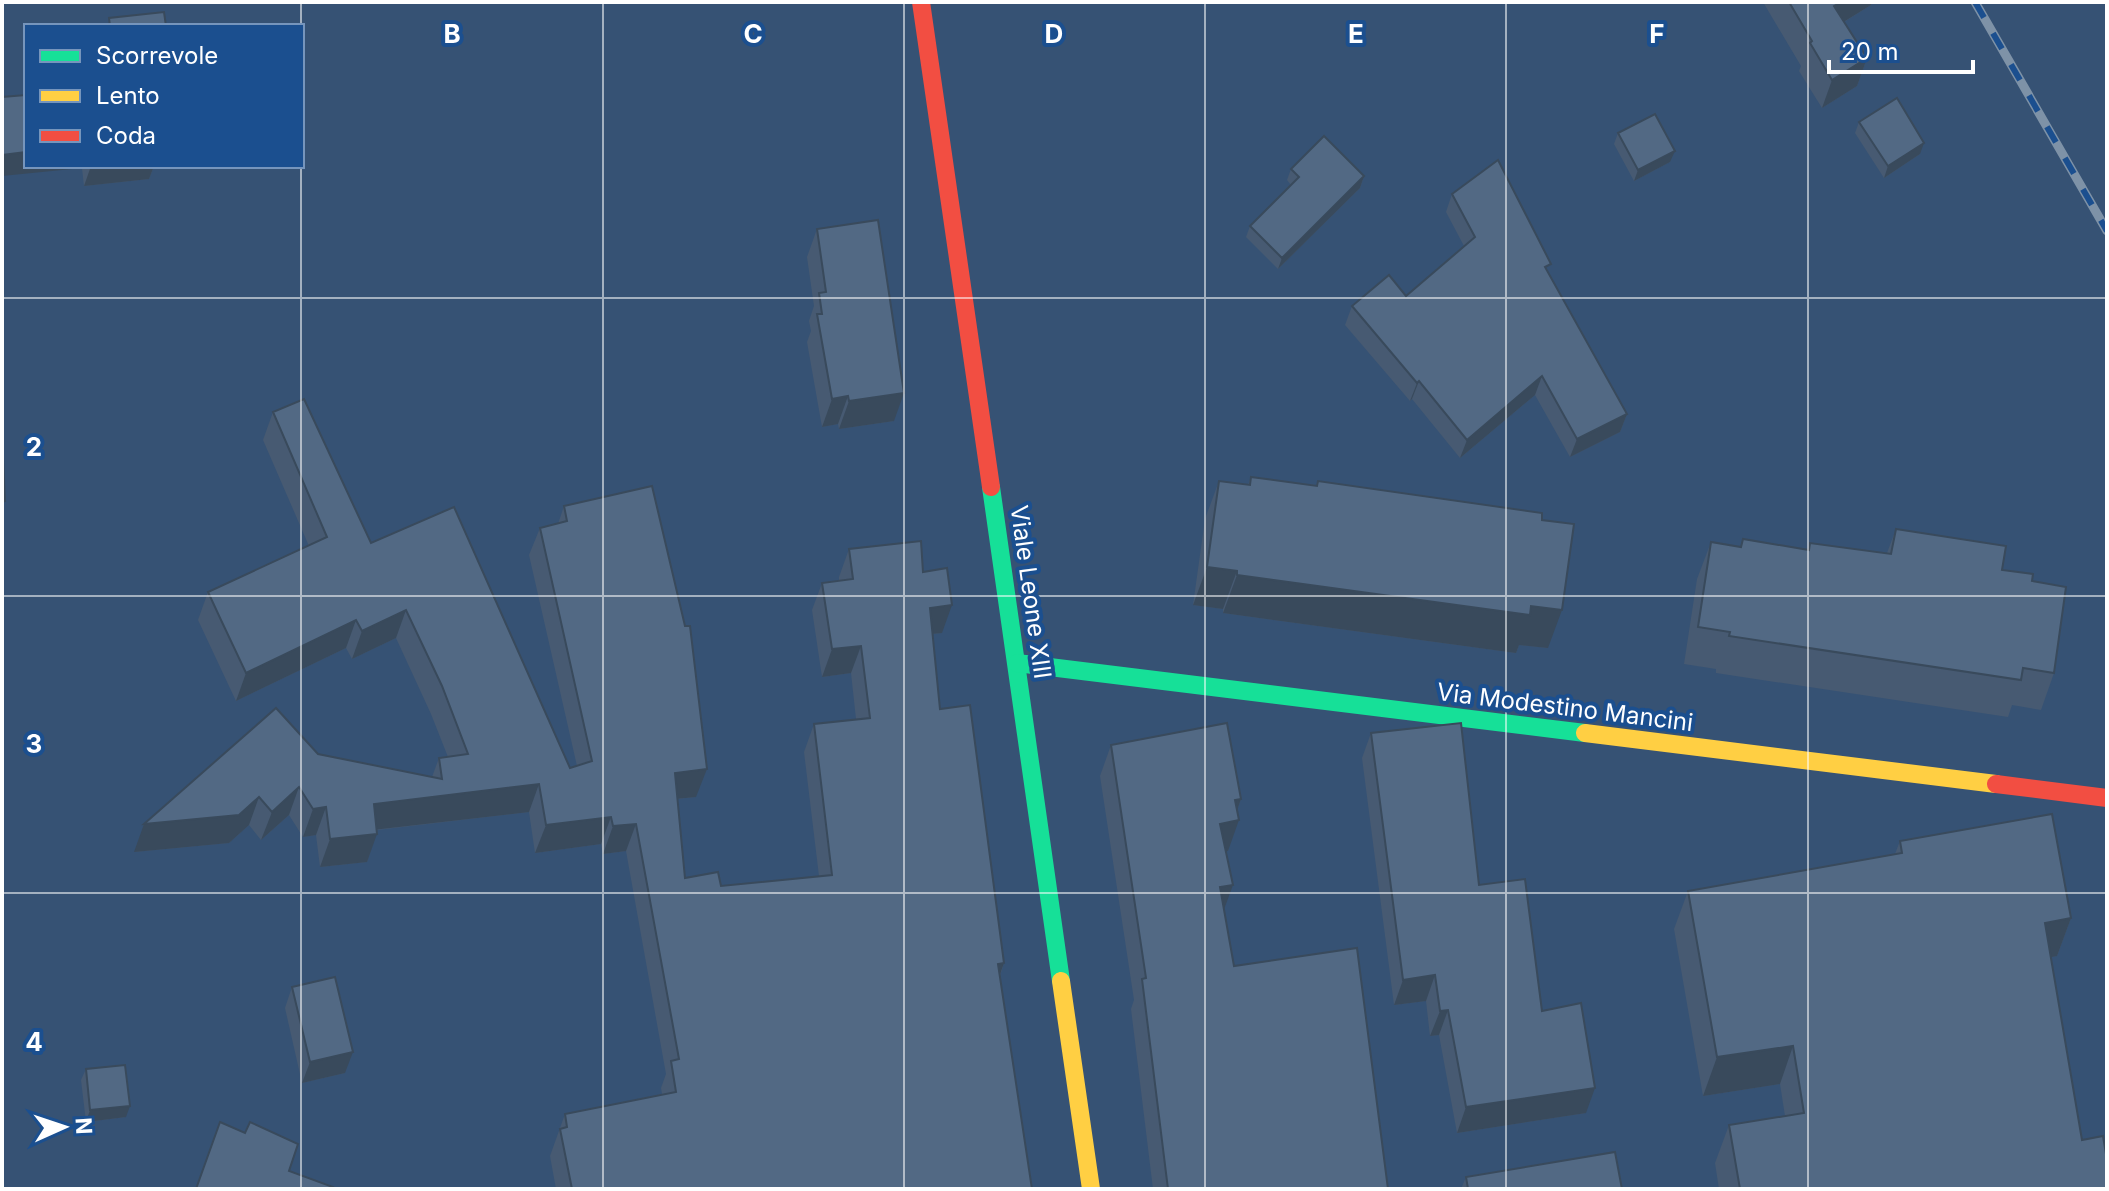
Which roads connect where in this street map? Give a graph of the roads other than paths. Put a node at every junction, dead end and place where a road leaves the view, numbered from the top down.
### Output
1 (921, 2) edge
2 (1017, 663) junction
3 (2107, 798) edge
4 (1091, 1189) edge

1 - 2 street, Viale Leone XIII
2 - 3 street, Via Modestino Mancini
2 - 4 street, Viale Leone XIII

